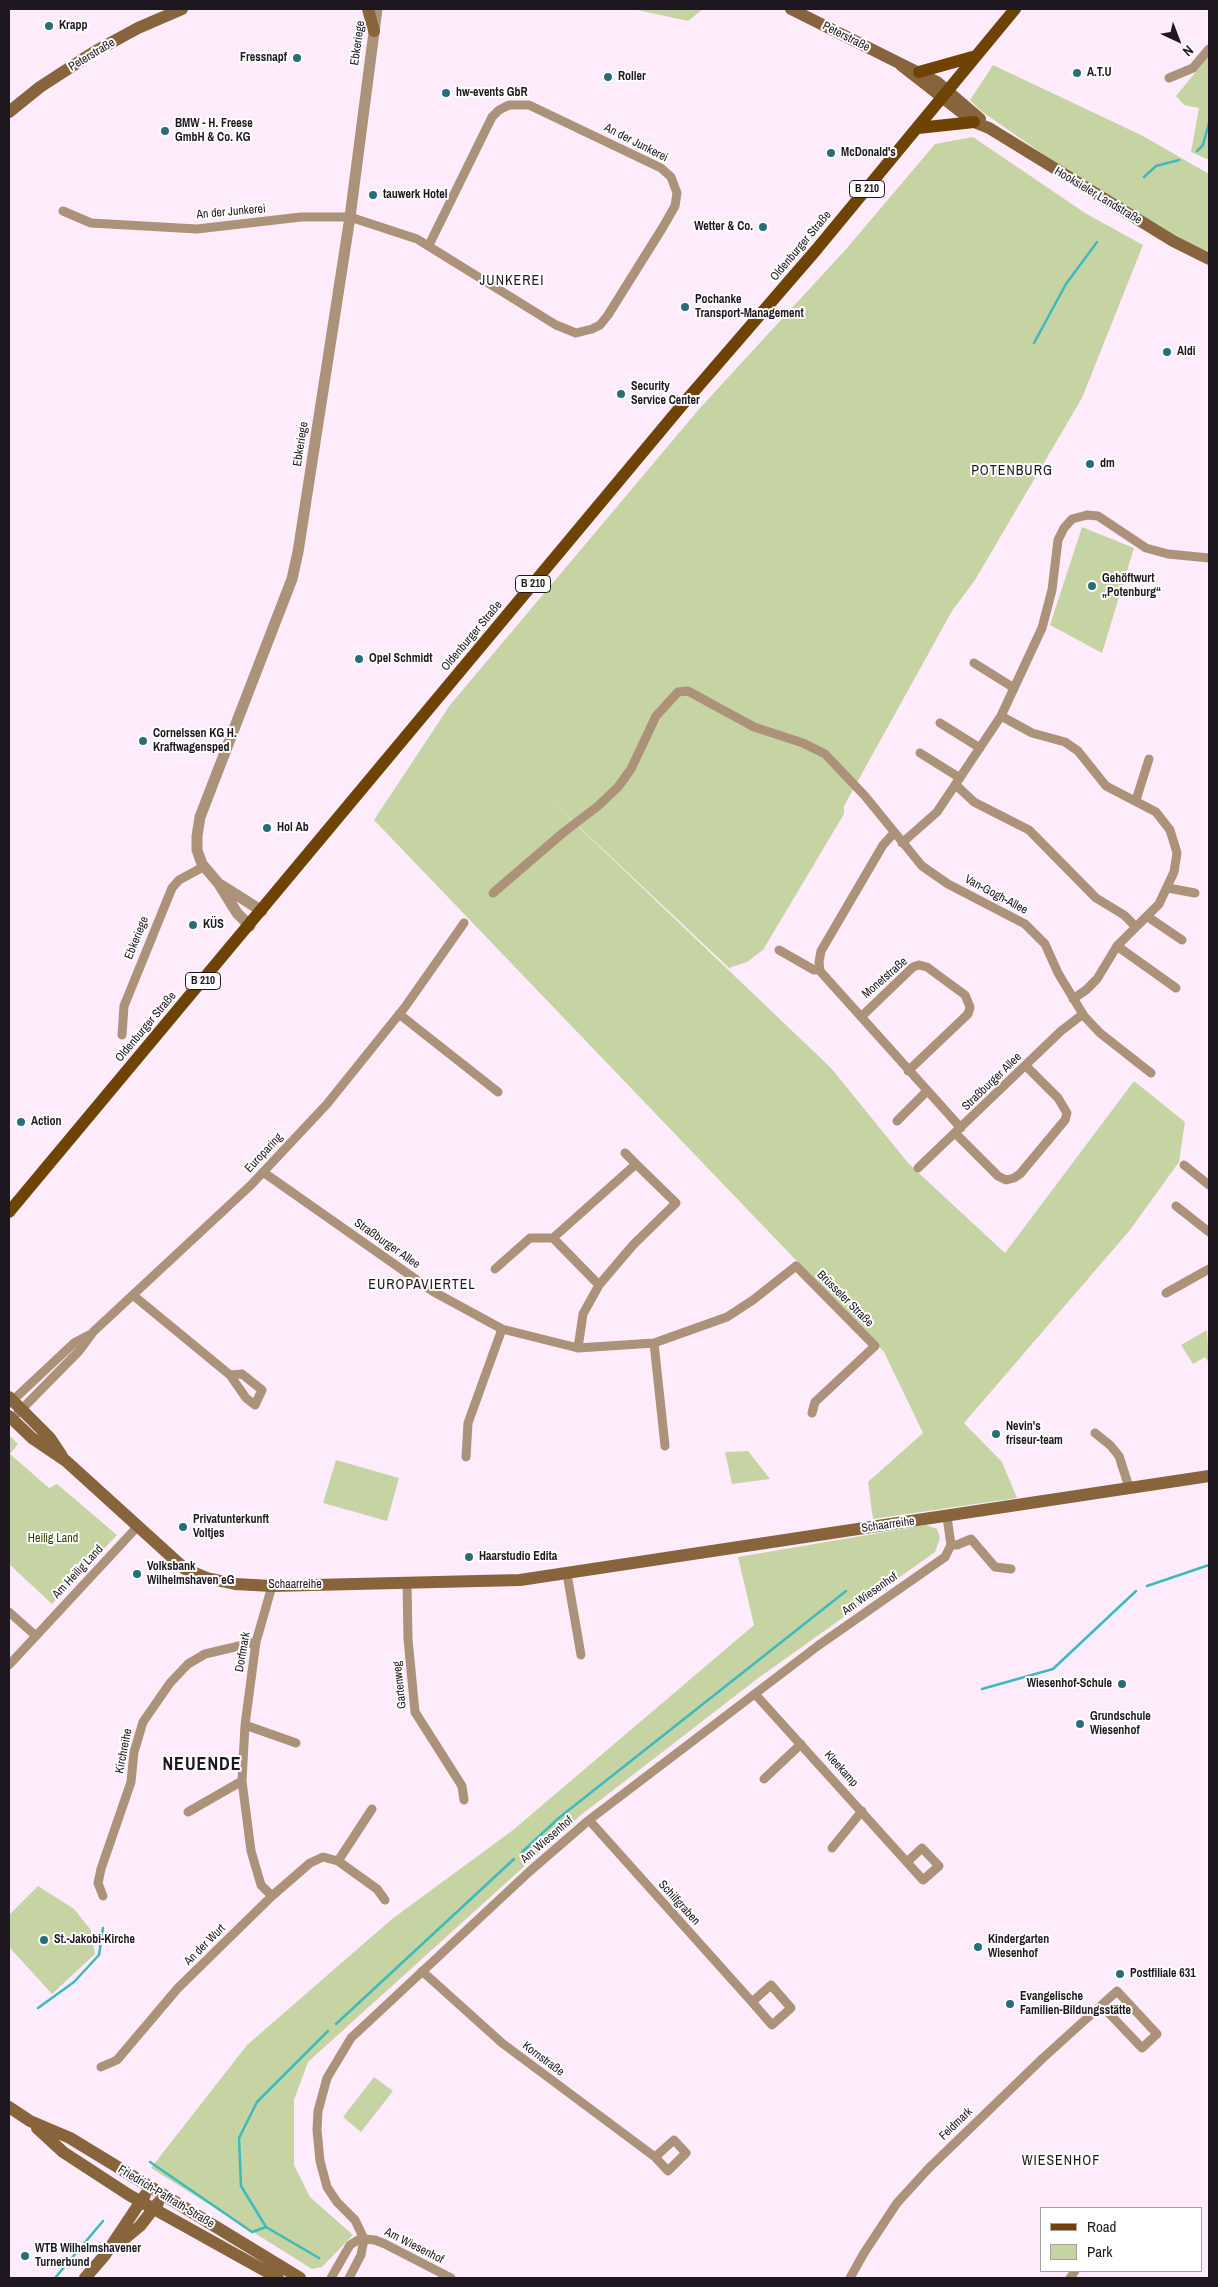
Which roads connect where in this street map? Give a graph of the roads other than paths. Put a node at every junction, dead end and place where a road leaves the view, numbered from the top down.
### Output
1 (182, 9) edge
2 (791, 9) edge
3 (1015, 9) edge
4 (376, 11) edge
5 (374, 31) joint
6 (1209, 49) edge
7 (976, 56) junction
8 (901, 65) junction
9 (919, 72) junction
10 (1169, 78) dead end
11 (946, 94) junction
12 (9, 112) edge
13 (974, 122) junction
14 (918, 128) junction
15 (989, 128) junction
16 (63, 211) dead end
17 (350, 217) junction
18 (429, 245) junction
19 (1209, 259) edge
20 (1209, 558) edge
21 (974, 663) dead end
22 (1014, 688) junction
23 (1001, 716) junction
24 (940, 723) dead end
25 (980, 748) junction
26 (920, 753) dead end
27 (1149, 759) dead end
28 (958, 781) junction
29 (1136, 800) junction
30 (894, 833) junction
31 (902, 843) junction
32 (203, 866) junction
33 (219, 884) junction
34 (1168, 888) junction
35 (493, 893) dead end
36 (1195, 893) dead end
37 (262, 911) junction
38 (1148, 917) junction
39 (464, 923) dead end
40 (250, 926) junction
41 (1136, 927) junction
42 (1182, 940) dead end
43 (1117, 946) junction
44 (779, 950) dead end
45 (820, 969) junction
46 (1176, 988) dead end
47 (1074, 999) junction
48 (399, 1014) junction
49 (1083, 1014) junction
50 (861, 1016) junction
51 (122, 1035) dead end
52 (1026, 1066) junction
53 (908, 1071) junction
54 (1151, 1073) dead end
55 (498, 1092) dead end
56 (927, 1092) junction
57 (897, 1120) dead end
58 (958, 1131) junction
59 (624, 1152) dead end
60 (636, 1164) junction
61 (1184, 1165) dead end
62 (918, 1168) dead end
63 (264, 1172) junction
64 (1209, 1185) edge
65 (1176, 1206) dead end
66 (9, 1212) edge
67 (1209, 1232) edge
68 (552, 1238) junction
69 (796, 1266) joint
70 (494, 1268) dead end
71 (1209, 1269) edge
72 (600, 1285) junction
73 (1166, 1293) dead end
74 (134, 1296) junction
75 (502, 1329) junction
76 (93, 1332) junction
77 (654, 1343) junction
78 (578, 1348) junction
79 (230, 1375) dead end
80 (10, 1400) edge
81 (22, 1409) junction
82 (812, 1413) dead end
83 (11, 1417) edge
84 (1095, 1434) dead end
85 (665, 1446) dead end
86 (466, 1458) dead end
87 (66, 1461) junction
88 (1209, 1476) edge
89 (1129, 1487) junction
90 (947, 1517) junction
91 (138, 1526) junction
92 (951, 1545) junction
93 (1011, 1568) dead end
94 (567, 1574) junction
95 (407, 1583) junction
96 (272, 1586) junction
97 (9, 1612) edge
98 (36, 1636) junction
99 (256, 1642) junction
100 (581, 1655) dead end
101 (9, 1665) edge
102 (755, 1694) junction
103 (245, 1725) junction
104 (296, 1743) dead end
105 (801, 1744) junction
106 (764, 1779) dead end
107 (242, 1782) junction
108 (464, 1800) dead end
109 (372, 1809) dead end
110 (862, 1811) junction
111 (188, 1812) dead end
112 (589, 1820) junction
113 (832, 1848) dead end
114 (338, 1861) junction
115 (907, 1862) dead end
116 (103, 1896) dead end
117 (272, 1896) junction
118 (385, 1900) dead end
119 (422, 1971) junction
120 (752, 2002) junction
121 (1102, 2006) junction
122 (100, 2067) dead end
123 (9, 2107) edge
124 (30, 2121) junction
125 (655, 2157) dead end
126 (150, 2186) junction
127 (162, 2194) junction
128 (141, 2202) junction
129 (154, 2209) junction
130 (364, 2239) junction
131 (105, 2255) junction
132 (85, 2278) edge
133 (278, 2278) edge
134 (300, 2278) edge
135 (331, 2278) edge
136 (349, 2278) edge
137 (451, 2278) edge
138 (850, 2278) edge

1 - 12 main road, Peterstraße
2 - 8 main road, Peterstraße
3 - 7 main road, Oldenburger Straße / B 210
4 - 5 main road
5 - 17 street, Ebkeriege
6 - 10 street
7 - 9 main road
7 - 11 main road, Oldenburger Straße / B 210
8 - 9 main road, Peterstraße
8 - 11 main road, Peterstraße
9 - 11 main road, Peterstraße
11 - 13 main road, Hooksieler Landstraße
11 - 14 main road, Oldenburger Straße / B 210
11 - 15 main road, Hooksieler Landstraße
13 - 14 main road
13 - 15 main road, Hooksieler Landstraße
14 - 37 main road, Oldenburger Straße / B 210
15 - 19 main road, Hooksieler Landstraße
16 - 17 street, An der Junkerei
17 - 18 street, An der Junkerei
17 - 32 street, Ebkeriege
18 - 18 street, An der Junkerei
20 - 22 street
21 - 22 street
22 - 23 street
23 - 25 street
23 - 29 street
24 - 25 street
25 - 28 street
26 - 28 street
27 - 29 street
28 - 31 street
28 - 41 street
29 - 34 street
30 - 31 street, Van-Gogh-Allee
30 - 35 street, Van-Gogh-Allee
30 - 45 street
31 - 47 street, Van-Gogh-Allee
32 - 33 street, Ebkeriege
32 - 51 street, Ebkeriege
33 - 37 street, Ebkeriege
33 - 40 street, Ebkeriege
34 - 36 street
34 - 38 street
37 - 40 main road, Oldenburger Straße / B 210
38 - 41 street
38 - 42 street
39 - 48 street, Europaring
40 - 66 main road, Oldenburger Straße / B 210
41 - 43 street
43 - 46 street
43 - 47 street
44 - 45 street
45 - 50 street, Monetstraße
47 - 49 street, Van-Gogh-Allee
48 - 55 street
48 - 63 street, Europaring
49 - 52 street, Straßburger Allee
49 - 54 street, Van-Gogh-Allee
50 - 53 street, Monetstraße
50 - 53 street, Monetstraße
52 - 58 street, Straßburger Allee
52 - 58 street, Monetstraße
53 - 56 street, Monetstraße
56 - 57 street
56 - 58 street, Monetstraße
58 - 62 street, Straßburger Allee
59 - 60 street
60 - 68 street
60 - 72 street
61 - 64 street
63 - 74 street, Europaring
63 - 75 street, Straßburger Allee
65 - 67 street
68 - 70 street
68 - 72 street
69 - 77 street, Straßburger Allee
69 - 82 street, Brüsseler Straße
71 - 73 street
72 - 78 street
74 - 76 street, Europaring
74 - 79 street
75 - 78 street, Straßburger Allee
75 - 86 street
76 - 80 street, Europaring
76 - 81 street, Europaring
77 - 78 street, Straßburger Allee
77 - 85 street
80 - 81 main road, Schaarreihe
81 - 83 street, Europaring
81 - 87 main road, Schaarreihe
83 - 87 main road, Schaarreihe
84 - 89 street
87 - 91 main road, Schaarreihe
88 - 89 main road, Schaarreihe
89 - 90 main road, Schaarreihe
90 - 92 street
90 - 94 main road, Schaarreihe
91 - 96 main road, Schaarreihe
91 - 98 street, Am Heilig Land
92 - 93 street
92 - 102 street, Am Wiesenhof
94 - 95 main road, Schaarreihe
94 - 100 street
95 - 96 main road, Schaarreihe
95 - 108 street, Gartenweg
96 - 99 street, Dorfmark
97 - 98 street
98 - 101 street, Am Heilig Land
99 - 103 street, Dorfmark
99 - 116 street, Kirchreihe
102 - 105 street, Kleekamp
102 - 112 street, Am Wiesenhof
103 - 104 street
103 - 107 street, Dorfmark
105 - 106 street
105 - 110 street, Kleekamp
107 - 111 street
107 - 117 street, Dorfmark
109 - 114 street
110 - 113 street
110 - 115 street, Kleekamp
112 - 119 street, Am Wiesenhof
112 - 120 street, Schilfgraben
114 - 117 street, An der Wurt
114 - 118 street
117 - 122 street, An der Wurt
119 - 125 street, Kornstraße
119 - 130 street, Am Wiesenhof
120 - 120 street, Schilfgraben
121 - 121 street, Feldmark
121 - 138 street, Feldmark
123 - 124 main road, Friedrich-Paffrath-Straße
124 - 126 main road, Friedrich-Paffrath-Straße
124 - 128 main road, Friedrich-Paffrath-Straße
126 - 127 main road, Friedrich-Paffrath-Straße
126 - 128 main road
127 - 129 main road
127 - 134 main road, Friedrich-Paffrath-Straße
128 - 129 main road, Friedrich-Paffrath-Straße
128 - 131 main road
129 - 131 main road
129 - 133 main road, Friedrich-Paffrath-Straße
130 - 135 street, Am Wiesenhof
130 - 136 street, Am Wiesenhof
130 - 137 street, Am Wiesenhof
131 - 132 main road

